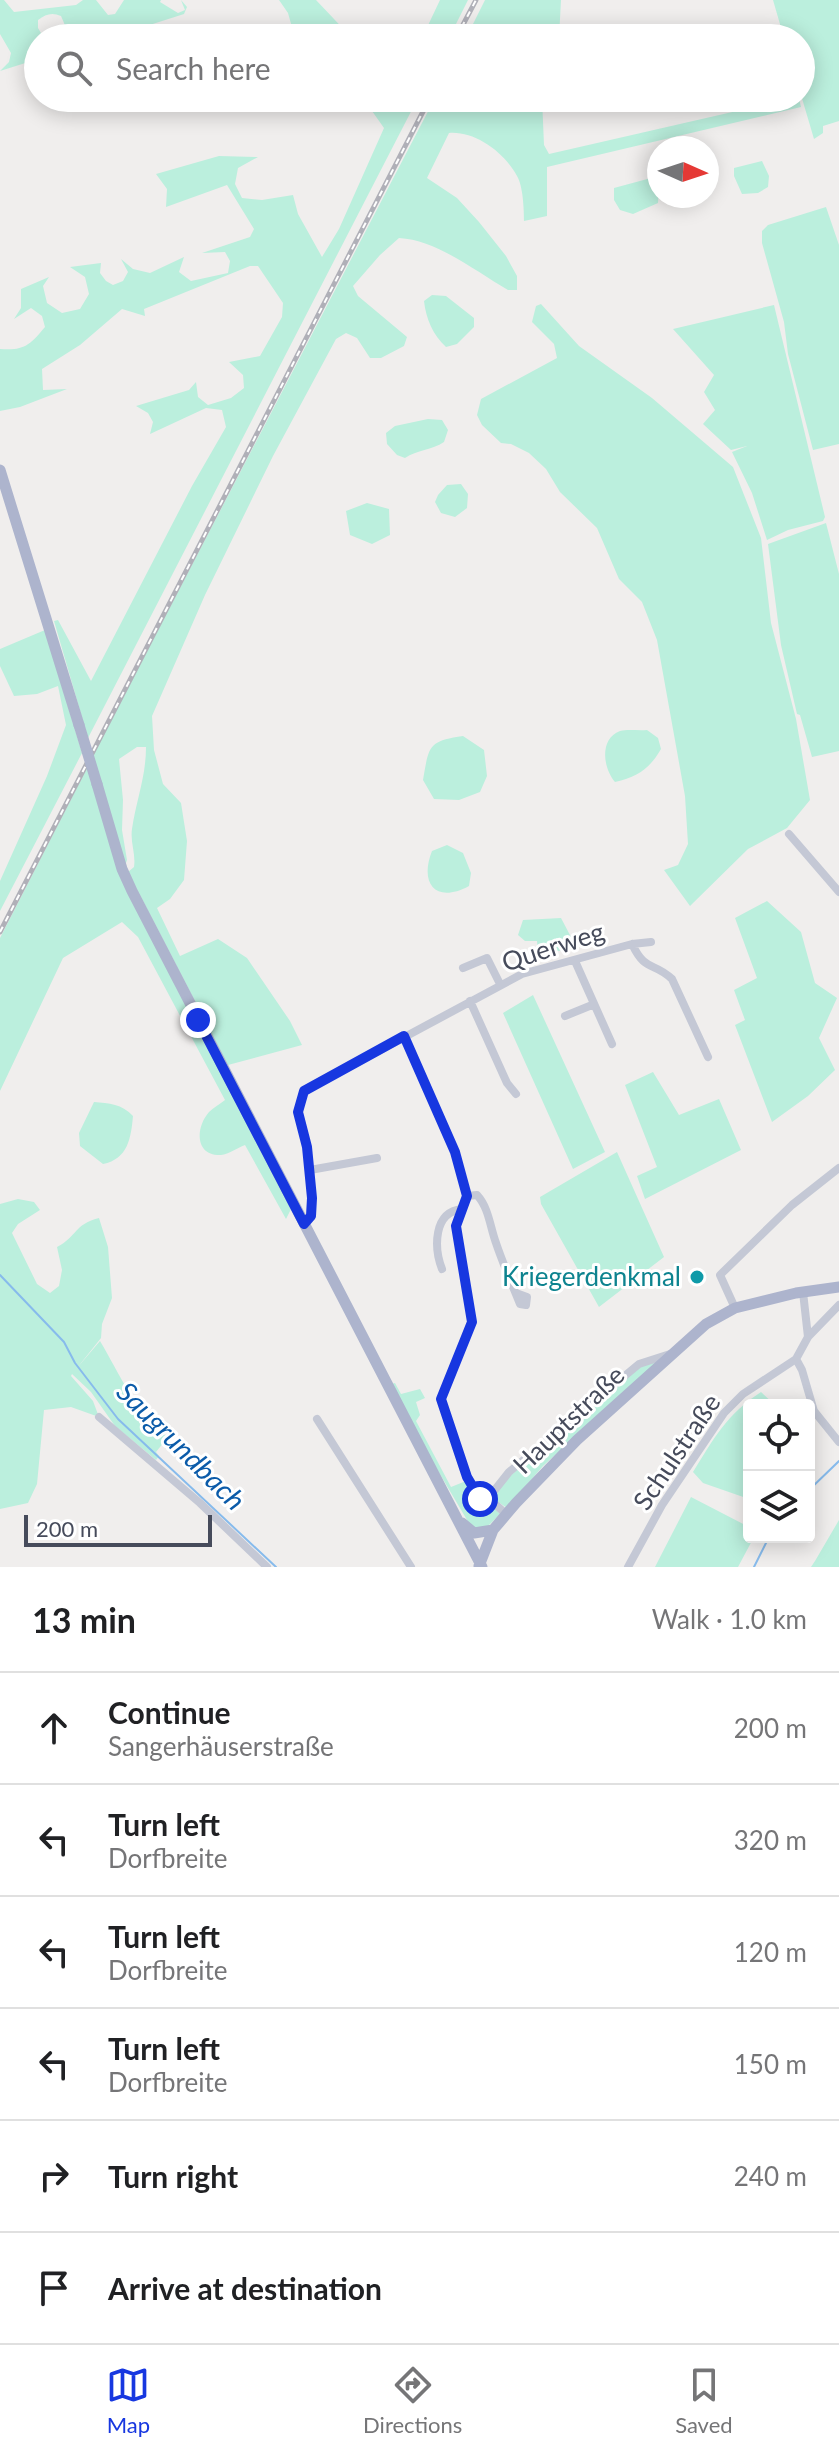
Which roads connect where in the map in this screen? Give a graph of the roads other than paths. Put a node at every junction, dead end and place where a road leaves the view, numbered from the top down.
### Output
1 (0, 470) edge
2 (789, 834) dead end
3 (839, 892) edge
4 (651, 942) dead end
5 (632, 944) junction
6 (575, 961) junction
7 (463, 968) dead end
8 (500, 984) junction
9 (470, 1001) junction
10 (592, 1005) junction
11 (565, 1016) dead end
12 (404, 1036) junction
13 (612, 1044) dead end
14 (708, 1057) dead end
15 (516, 1094) dead end
16 (377, 1158) dead end
17 (839, 1168) edge
18 (310, 1170) junction
19 (467, 1196) junction
20 (462, 1209) junction
21 (304, 1224) junction
22 (442, 1269) dead end
23 (839, 1287) edge
24 (803, 1292) junction
25 (516, 1293) dead end
26 (839, 1305) edge
27 (735, 1308) junction
28 (808, 1337) junction
29 (671, 1353) junction
30 (796, 1359) junction
31 (99, 1417) dead end
32 (317, 1419) dead end
33 (839, 1442) edge
34 (486, 1501) junction
35 (454, 1513) junction
36 (506, 1514) junction
37 (493, 1530) junction
38 (480, 1566) edge
39 (267, 1567) edge
40 (411, 1567) edge
41 (628, 1567) edge

1 - 21 main road, bridge
2 - 3 street
4 - 5 street, Querweg
5 - 6 street, Querweg
5 - 14 street
6 - 8 street, Querweg
6 - 10 street
7 - 8 street
8 - 9 street, Querweg
9 - 12 street, Querweg
9 - 15 street
10 - 11 street
10 - 13 street
12 - 18 street, Querweg
12 - 19 street
16 - 18 street
17 - 27 street
18 - 21 street, Querweg
19 - 20 street
19 - 25 street
20 - 22 street
20 - 34 street
21 - 35 main road
23 - 24 main road, Hauptstraße
24 - 27 main road, Hauptstraße
24 - 28 street
26 - 28 street, Schulstraße
27 - 29 main road, Hauptstraße
28 - 30 street, Schulstraße
29 - 34 street, Hauptstraße
29 - 36 main road, Hauptstraße
30 - 33 street
30 - 41 street, Schulstraße
31 - 39 street
32 - 40 street
34 - 36 street
35 - 37 main road
35 - 38 main road
36 - 37 main road, Hauptstraße
37 - 38 main road, Hauptstraße

